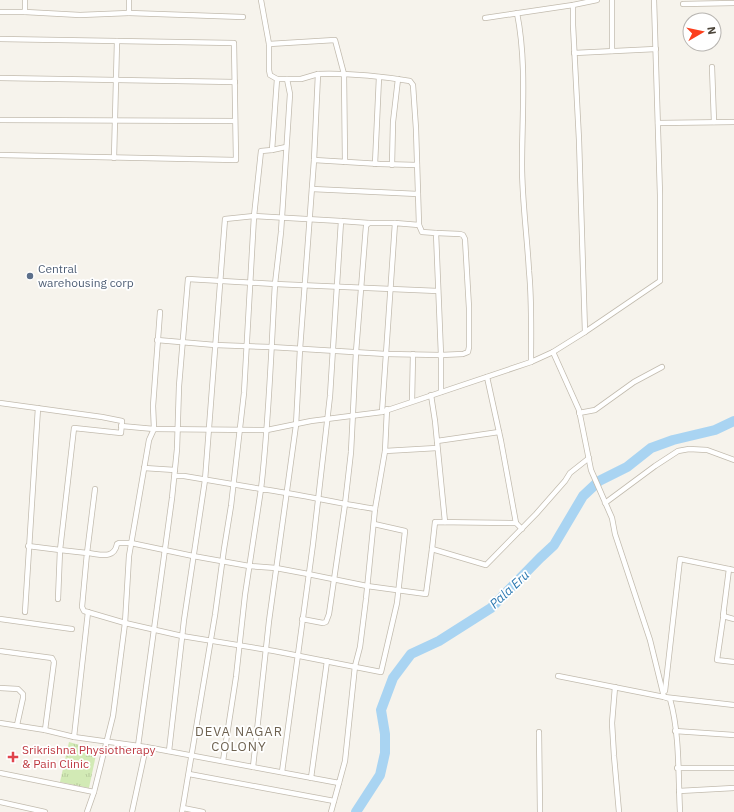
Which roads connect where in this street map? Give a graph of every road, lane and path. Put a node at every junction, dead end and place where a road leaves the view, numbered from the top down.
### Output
1 (25, 0) edge
2 (129, 0) edge
3 (261, 0) edge
4 (597, 0) edge
5 (612, 0) edge
6 (654, 0) edge
7 (734, 3) edge
8 (683, 4) dead end
9 (573, 5) junction
10 (0, 12) edge
11 (25, 12) junction
12 (129, 13) junction
13 (517, 13) junction
14 (242, 16) dead end
15 (485, 18) dead end
16 (0, 39) edge
17 (117, 41) junction
18 (269, 44) junction
19 (656, 49) junction
20 (612, 51) junction
21 (574, 53) junction
22 (712, 67) dead end
23 (318, 74) junction
24 (344, 74) junction
25 (379, 77) junction
26 (0, 78) edge
27 (277, 79) junction
28 (287, 79) junction
29 (398, 79) junction
30 (116, 80) junction
31 (235, 82) junction
32 (0, 120) edge
33 (114, 120) junction
34 (235, 121) junction
35 (714, 122) junction
36 (734, 122) edge
37 (658, 124) junction
38 (286, 147) junction
39 (272, 150) junction
40 (0, 155) edge
41 (114, 158) junction
42 (314, 160) junction
43 (345, 162) junction
44 (375, 164) junction
45 (392, 164) junction
46 (417, 165) junction
47 (312, 189) junction
48 (418, 194) junction
49 (254, 216) junction
50 (282, 218) junction
51 (309, 219) junction
52 (341, 221) junction
53 (369, 223) junction
54 (395, 224) junction
55 (419, 225) junction
56 (436, 233) junction
57 (221, 281) junction
58 (250, 283) junction
59 (275, 284) junction
60 (305, 286) junction
61 (336, 288) junction
62 (361, 289) junction
63 (391, 290) junction
64 (438, 291) junction
65 (160, 312) dead end
66 (585, 332) junction
67 (157, 340) junction
68 (183, 342) junction
69 (215, 345) junction
70 (247, 346) junction
71 (271, 347) junction
72 (300, 349) junction
73 (332, 350) junction
74 (356, 352) junction
75 (553, 352) junction
76 (386, 354) junction
77 (413, 354) junction
78 (441, 355) junction
79 (531, 362) junction
80 (662, 367) dead end
81 (487, 377) junction
82 (441, 392) junction
83 (431, 395) junction
84 (412, 401) junction
85 (0, 402) edge
86 (38, 408) junction
87 (387, 410) junction
88 (382, 412) junction
89 (579, 413) junction
90 (354, 416) junction
91 (327, 419) junction
92 (296, 425) junction
93 (122, 426) junction
94 (178, 428) junction
95 (154, 429) junction
96 (239, 429) junction
97 (209, 430) junction
98 (267, 430) junction
99 (499, 432) junction
100 (437, 441) junction
101 (437, 448) junction
102 (384, 451) junction
103 (589, 458) junction
104 (734, 460) edge
105 (144, 468) junction
106 (175, 470) junction
107 (174, 476) junction
108 (205, 480) junction
109 (234, 484) junction
110 (95, 489) dead end
111 (261, 489) junction
112 (287, 492) junction
113 (318, 499) junction
114 (605, 503) junction
115 (345, 504) junction
116 (375, 509) junction
117 (445, 522) junction
118 (516, 523) junction
119 (374, 524) junction
120 (522, 529) junction
121 (131, 543) junction
122 (28, 546) junction
123 (165, 549) junction
124 (432, 549) junction
125 (60, 550) junction
126 (87, 552) junction
127 (193, 556) junction
128 (222, 561) junction
129 (249, 566) junction
130 (276, 568) junction
131 (731, 570) edge
132 (308, 574) junction
133 (335, 578) junction
134 (367, 586) junction
135 (398, 589) junction
136 (58, 599) dead end
137 (25, 612) dead end
138 (88, 612) junction
139 (724, 612) junction
140 (0, 619) edge
141 (734, 619) edge
142 (302, 620) junction
143 (125, 623) junction
144 (72, 629) dead end
145 (155, 630) junction
146 (182, 636) junction
147 (211, 640) junction
148 (239, 646) junction
149 (0, 650) edge
150 (266, 650) junction
151 (298, 655) junction
152 (327, 661) junction
153 (734, 662) edge
154 (355, 666) junction
155 (558, 676) dead end
156 (615, 687) junction
157 (0, 688) edge
158 (664, 697) junction
159 (734, 705) edge
160 (0, 724) edge
161 (16, 726) junction
162 (45, 730) junction
163 (676, 731) junction
164 (538, 732) dead end
165 (734, 734) edge
166 (74, 737) junction
167 (107, 741) junction
168 (138, 746) junction
169 (146, 747) junction
170 (169, 751) junction
171 (192, 755) junction
172 (223, 761) junction
173 (253, 766) junction
174 (677, 768) junction
175 (734, 768) edge
176 (282, 772) junction
177 (0, 774) edge
178 (189, 774) junction
179 (311, 778) junction
180 (339, 783) junction
181 (734, 788) edge
182 (678, 791) junction
183 (94, 792) junction
184 (0, 802) edge
185 (334, 802) junction
186 (182, 810) edge
187 (45, 812) edge
188 (87, 812) edge
189 (132, 812) edge
190 (203, 812) edge
191 (331, 812) edge
192 (540, 812) edge
193 (619, 812) edge
194 (680, 812) edge

1 - 11 street
2 - 12 street
3 - 18 street
4 - 9 street
5 - 20 street
6 - 19 street
7 - 8 street
9 - 13 street
9 - 21 street
10 - 11 street
11 - 12 street
12 - 14 street
13 - 15 street
13 - 79 street
16 - 17 street
17 - 30 street
17 - 31 street
18 - 24 street
18 - 27 street
19 - 20 street
19 - 37 street
20 - 21 street
21 - 66 street
22 - 35 street
23 - 24 street
23 - 28 street
23 - 42 street
24 - 25 street
24 - 43 street
25 - 29 street
25 - 44 street
26 - 30 street
27 - 28 street
27 - 39 street
28 - 38 street
29 - 45 street
29 - 46 street
30 - 31 street
30 - 33 street
31 - 34 street
32 - 33 street
33 - 34 street
33 - 41 street
34 - 41 street
35 - 36 street
35 - 37 street
37 - 66 street
38 - 39 street
38 - 50 street
39 - 49 street
40 - 41 street
42 - 43 street
42 - 47 street
43 - 44 street
44 - 45 street
45 - 46 street
46 - 48 street
47 - 48 street
47 - 51 street
48 - 55 street
49 - 50 street
49 - 57 street
49 - 58 street
50 - 51 street
50 - 59 street
51 - 52 street
51 - 60 street
52 - 53 street
52 - 61 street
53 - 54 street
53 - 62 street
54 - 55 street
54 - 63 street
55 - 56 street
56 - 64 street
56 - 78 street
57 - 58 street
57 - 68 street
57 - 69 street
58 - 59 street
58 - 70 street
59 - 60 street
59 - 71 street
60 - 61 street
60 - 72 street
61 - 62 street
61 - 73 street
62 - 63 street
62 - 74 street
63 - 64 street
63 - 76 street
64 - 78 street
65 - 67 street
66 - 75 street
67 - 68 street
67 - 95 street
68 - 69 street
68 - 94 street
69 - 70 street
69 - 97 street
70 - 71 street
70 - 96 street
71 - 72 street
71 - 98 street
72 - 73 street
72 - 92 street
73 - 74 street
73 - 91 street
74 - 76 street
74 - 90 street
75 - 79 street
75 - 89 street
76 - 77 street
76 - 88 street
77 - 78 street
77 - 84 street
78 - 82 street
79 - 81 street
80 - 89 street
81 - 82 street
81 - 99 street
82 - 83 street
83 - 84 street
83 - 100 street
84 - 87 street
85 - 86 street
86 - 93 street
86 - 122 street
87 - 88 street
87 - 102 street
88 - 90 street
89 - 103 street
90 - 91 street
90 - 115 street
91 - 92 street
91 - 113 street
92 - 98 street
92 - 112 street
93 - 95 street
93 - 125 street
94 - 95 street
94 - 97 street
94 - 106 street
95 - 105 street
96 - 97 street
96 - 98 street
96 - 109 street
97 - 108 street
98 - 111 street
99 - 100 street
99 - 118 street
100 - 101 street
101 - 102 street
101 - 117 street
102 - 116 street
103 - 114 street
103 - 120 street
104 - 114 street
105 - 106 street
105 - 121 street
106 - 107 street
107 - 108 street
107 - 123 street
108 - 109 street
108 - 127 street
109 - 111 street
109 - 128 street
110 - 126 street
111 - 112 street
111 - 129 street
112 - 113 street
112 - 130 street
113 - 115 street
113 - 132 street
114 - 158 street
115 - 116 street
115 - 133 street
116 - 119 street
117 - 118 street
117 - 124 street
118 - 120 street
119 - 134 street
119 - 135 street
120 - 124 street
121 - 123 street
121 - 126 street
121 - 143 street
122 - 125 street
122 - 137 street
123 - 127 street
123 - 145 street
124 - 135 street
125 - 126 street
125 - 136 street
126 - 138 street
127 - 128 street
127 - 146 street
128 - 129 street
128 - 147 street
129 - 130 street
129 - 148 street
130 - 132 street
130 - 150 street
131 - 139 street
131 - 158 street
132 - 133 street
132 - 142 street
133 - 134 street
133 - 142 street
134 - 135 street
134 - 154 street
135 - 154 street
138 - 143 street
138 - 166 street
139 - 141 street
139 - 153 street
140 - 144 street
142 - 151 street
143 - 145 street
143 - 167 street
145 - 146 street
145 - 168 street
146 - 147 street
146 - 170 street
147 - 148 street
147 - 171 street
148 - 150 street
148 - 172 street
149 - 162 street
150 - 151 street
150 - 173 street
151 - 152 street
151 - 176 street
152 - 154 street
152 - 179 street
154 - 180 street
155 - 156 street
156 - 158 street
156 - 193 street
157 - 161 street
158 - 159 street
158 - 163 street
160 - 161 street
161 - 162 street
162 - 166 street
163 - 165 street
163 - 174 street
164 - 192 street
166 - 167 street
167 - 168 street
167 - 183 street
168 - 169 street
169 - 170 street
169 - 189 street
170 - 171 street
171 - 172 street
171 - 178 street
172 - 173 street
173 - 176 street
174 - 175 street
174 - 182 street
176 - 179 street
177 - 183 street
178 - 185 street
178 - 186 street
179 - 180 street
180 - 185 street
181 - 182 street
182 - 194 street
183 - 188 street
184 - 187 street
185 - 191 street
186 - 190 street

